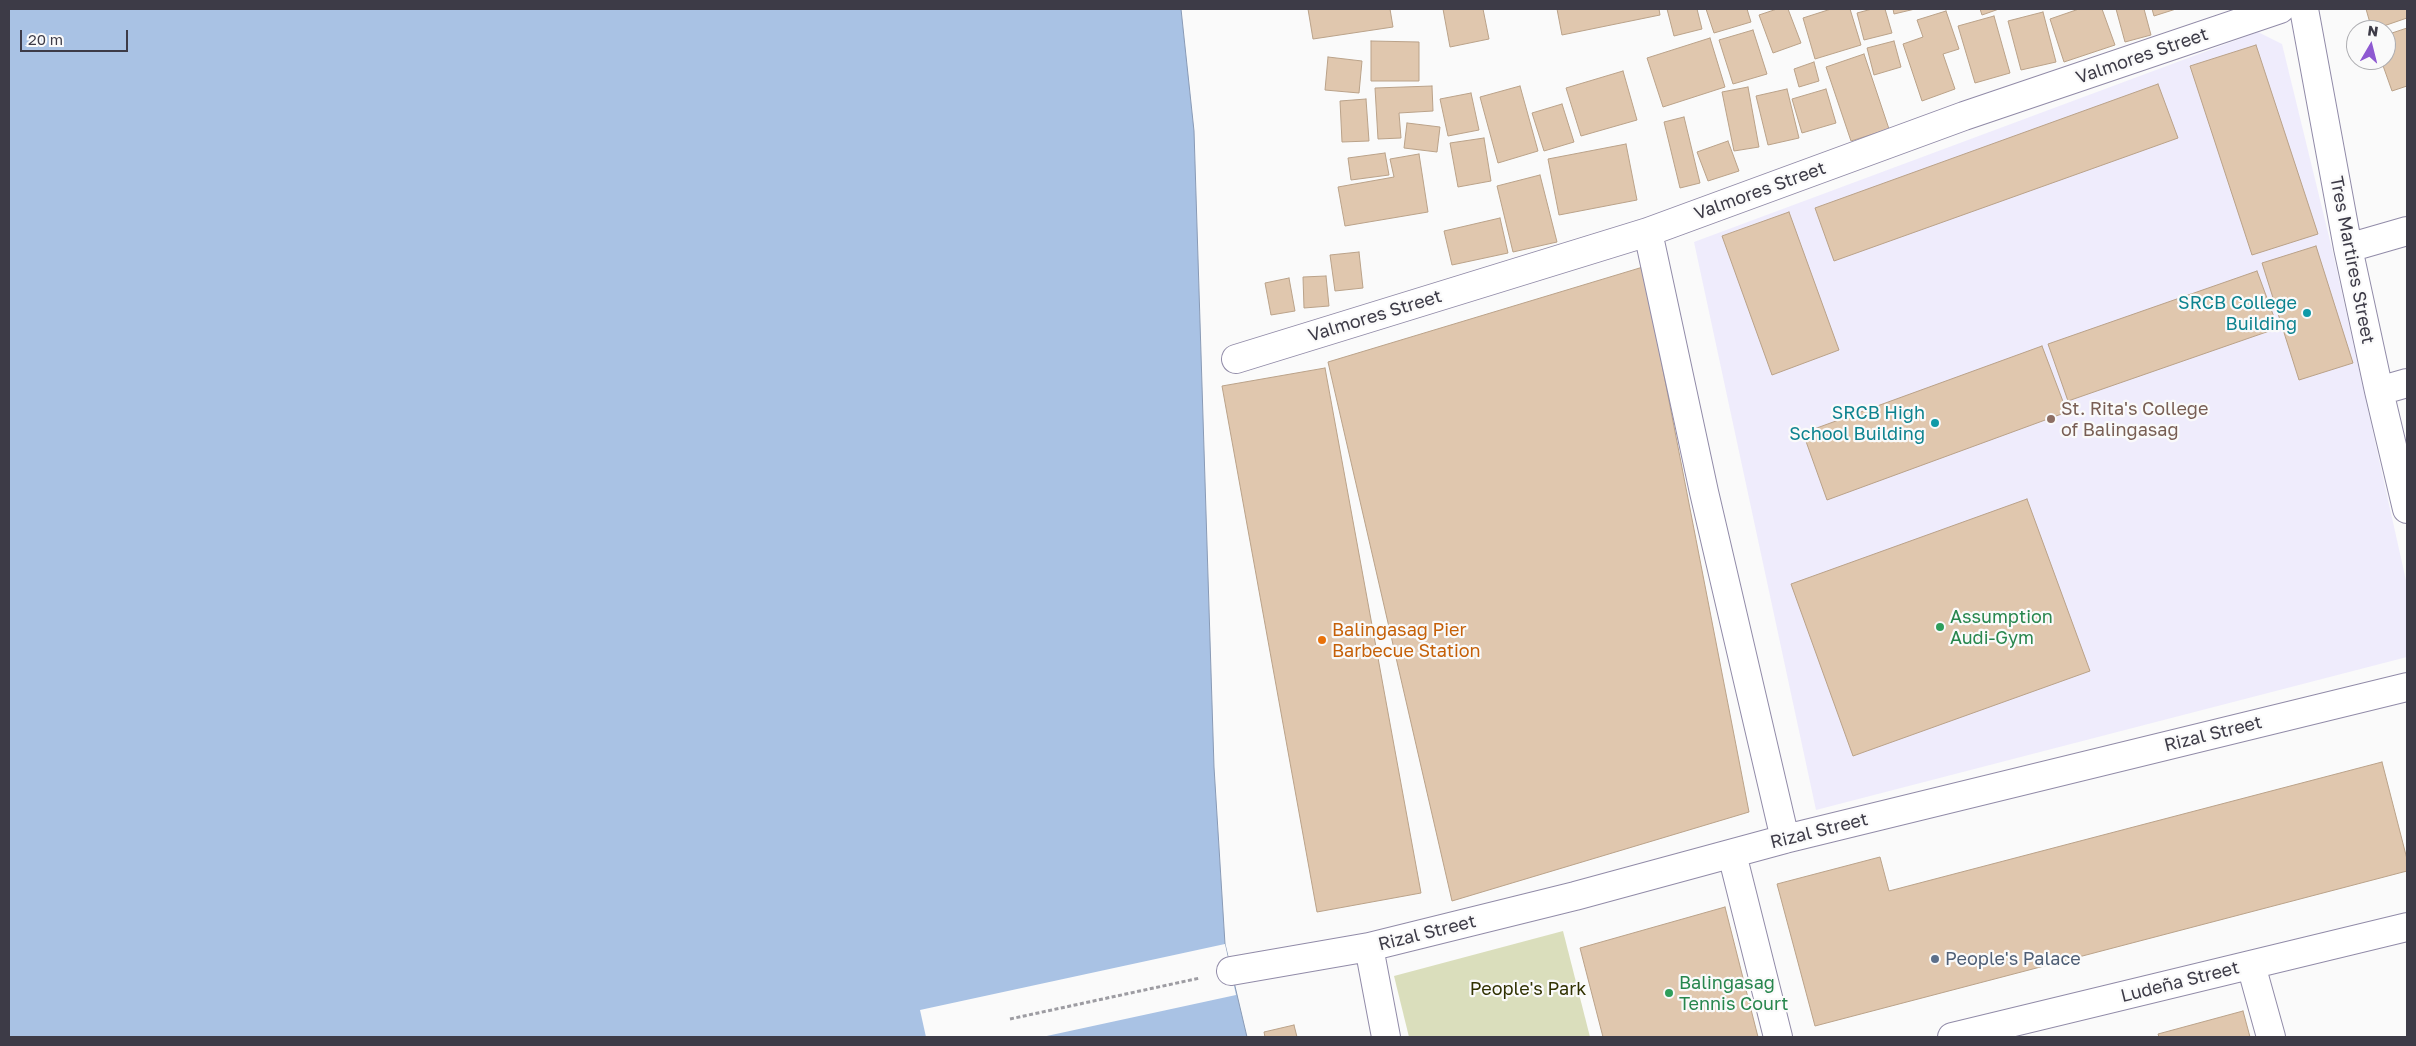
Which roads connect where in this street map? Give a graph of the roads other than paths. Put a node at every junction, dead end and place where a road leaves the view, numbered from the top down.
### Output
1 (2280, 9) edge
2 (2304, 9) edge
3 (2407, 231) edge
4 (1648, 232) junction
5 (2348, 248) junction
6 (1236, 359) dead end
7 (2407, 383) edge
8 (2379, 391) junction
9 (2407, 509) edge
10 (2407, 686) edge
11 (1785, 839) junction
12 (1732, 854) junction
13 (2407, 927) edge
14 (1369, 947) junction
15 (2251, 965) junction
16 (1231, 971) road end
17 (1386, 1037) edge
18 (1778, 1037) edge
19 (1952, 1037) edge
20 (2271, 1037) edge

1 - 4 street, Valmores Street
2 - 5 street, Tres Martires Street
3 - 5 street
4 - 6 street, Valmores Street
4 - 11 street
5 - 8 street, Tres Martires Street
7 - 8 street
8 - 9 street, Tres Martires Street
10 - 11 street, Rizal Street
11 - 12 street, Rizal Street
12 - 14 street, Rizal Street
12 - 18 street
13 - 15 street, Ludeña Street
14 - 16 street, Rizal Street
14 - 17 street
15 - 19 street, Ludeña Street
15 - 20 street

